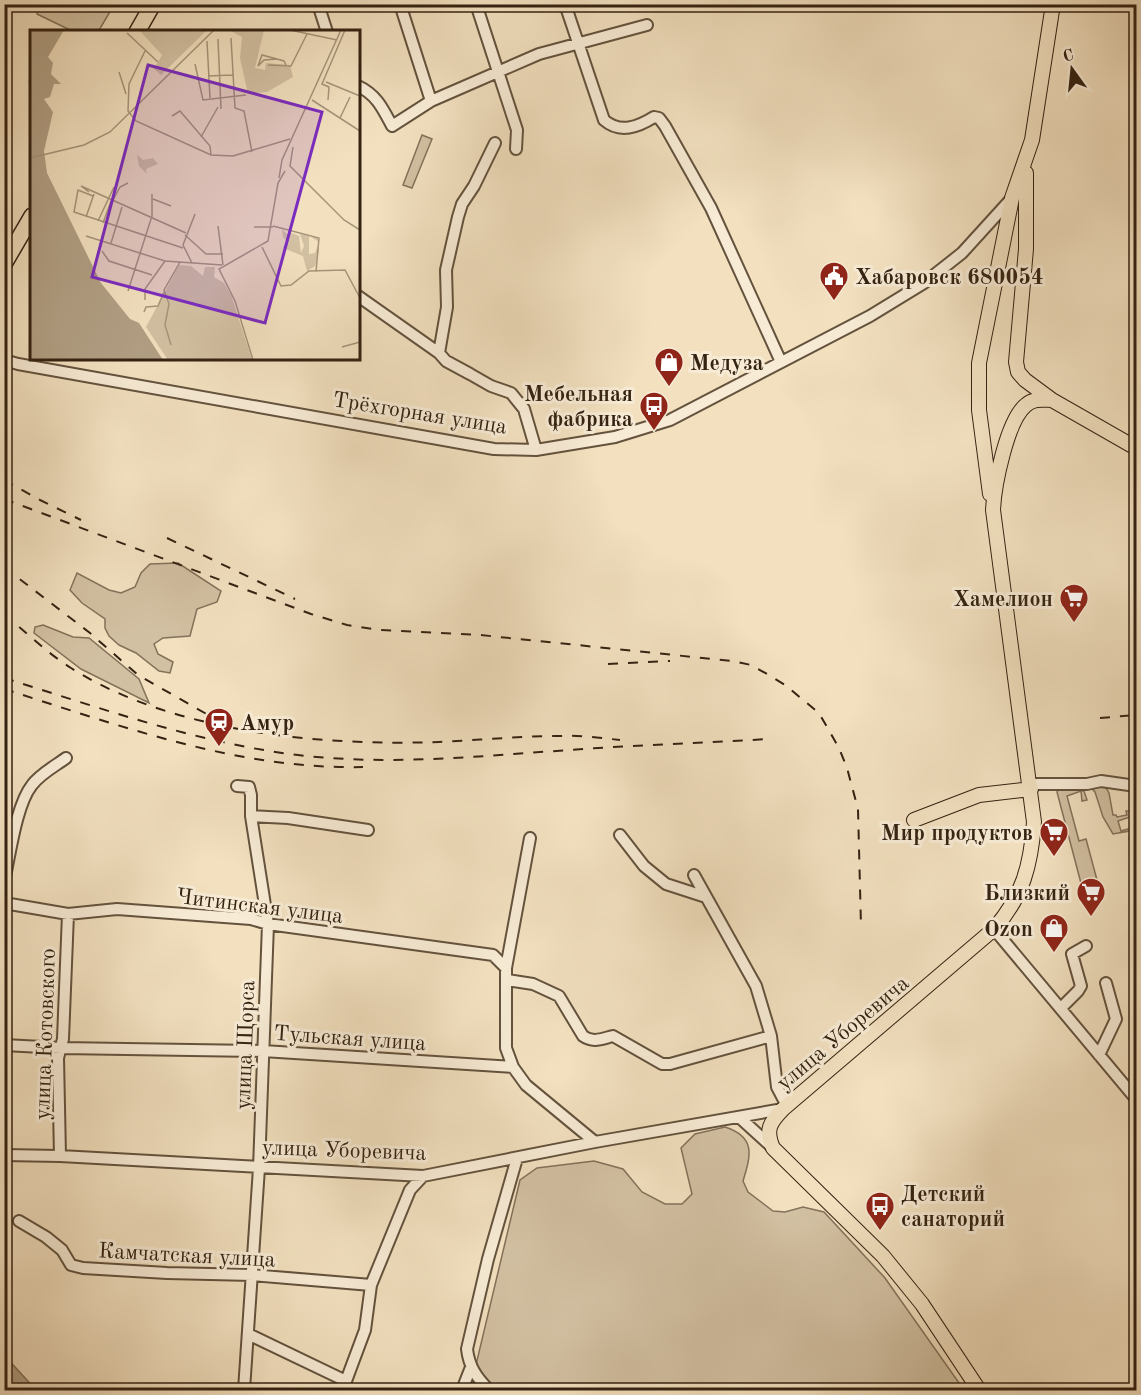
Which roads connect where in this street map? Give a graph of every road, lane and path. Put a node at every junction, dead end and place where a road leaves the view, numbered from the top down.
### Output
1 (153, 4) edge
2 (318, 4) edge
3 (400, 4) edge
4 (476, 4) edge
5 (565, 4) edge
6 (1053, 4) edge
7 (646, 25) dead end
8 (139, 30) edge
9 (326, 30) edge
10 (577, 43) junction
11 (499, 71) junction
12 (360, 87) edge
13 (431, 101) junction
14 (495, 143) dead end
15 (516, 149) dead end
16 (1028, 153) junction
17 (1012, 198) junction
18 (30, 219) edge
19 (990, 222) junction
20 (1006, 227) junction
21 (4, 264) edge
22 (360, 298) edge
23 (439, 353) junction
24 (4, 360) edge
25 (781, 362) junction
26 (1052, 400) junction
27 (981, 427) junction
28 (1011, 428) junction
29 (1137, 448) edge
30 (536, 450) junction
31 (993, 510) junction
32 (66, 758) dead end
33 (237, 786) dead end
34 (1137, 786) edge
35 (1031, 787) junction
36 (251, 816) junction
37 (914, 820) dead end
38 (368, 830) dead end
39 (620, 835) dead end
40 (530, 838) dead end
41 (694, 875) dead end
42 (4, 881) edge
43 (706, 897) junction
44 (4, 903) edge
45 (68, 914) junction
46 (268, 924) junction
47 (994, 929) junction
48 (1086, 946) dead end
49 (506, 968) junction
50 (507, 980) junction
51 (1106, 983) dead end
52 (1060, 1008) junction
53 (771, 1036) junction
54 (4, 1045) edge
55 (61, 1048) junction
56 (263, 1051) junction
57 (1099, 1055) junction
58 (513, 1067) junction
59 (1137, 1099) edge
60 (785, 1107) junction
61 (739, 1117) junction
62 (595, 1142) junction
63 (773, 1148) junction
64 (4, 1155) edge
65 (60, 1156) junction
66 (517, 1158) junction
67 (259, 1168) junction
68 (423, 1176) junction
69 (19, 1221) dead end
70 (252, 1275) junction
71 (371, 1285) junction
72 (248, 1334) junction
73 (471, 1367) junction
74 (345, 1386) edge
75 (244, 1390) edge
76 (462, 1390) edge
77 (489, 1390) edge
78 (980, 1390) edge

1 - 8 highway
2 - 9 street
3 - 13 street
4 - 11 street
5 - 10 street
6 - 16 main road
7 - 10 street
10 - 11 street
10 - 25 street
11 - 13 street
11 - 15 street
12 - 13 street
14 - 23 street
16 - 17 main road
16 - 26 main road
17 - 19 street, Трёхгорная улица
17 - 20 main road
18 - 21 highway
19 - 20 street
19 - 25 street, Трёхгорная улица
20 - 27 main road
22 - 23 street
23 - 30 street
24 - 30 street, Трёхгорная улица
25 - 30 street, Трёхгорная улица
26 - 28 main road, улица Уборевича
26 - 29 main road
27 - 28 main road
27 - 31 main road
28 - 31 main road, улица Уборевича
31 - 35 main road, улица Уборевича
32 - 42 street
33 - 36 street, улица Щорса
34 - 35 street
35 - 37 main road
35 - 47 main road, улица Уборевича
36 - 38 street
36 - 46 street, улица Щорса
39 - 43 street
40 - 49 street
41 - 43 street
43 - 53 street
44 - 45 street, Читинская улица
45 - 46 street, Читинская улица
45 - 55 street, улица Котовского
46 - 49 street, Читинская улица
46 - 56 street, улица Щорса
47 - 52 street
47 - 60 main road, улица Уборевича
48 - 52 street
49 - 50 street
50 - 53 street
50 - 58 street
51 - 57 street
52 - 57 street
53 - 60 street
54 - 55 street, Тульская улица
55 - 56 street, Тульская улица
55 - 65 street, улица Котовского
56 - 58 street, Тульская улица
56 - 67 street, улица Щорса
57 - 59 street
58 - 62 street
60 - 61 street, улица Уборевича
60 - 63 main road
61 - 62 street, улица Уборевича
61 - 63 street
62 - 66 street, улица Уборевича
63 - 78 main road
64 - 65 street, улица Уборевича
65 - 67 street, улица Уборевича
66 - 68 street, улица Уборевича
66 - 73 street
67 - 68 street, улица Уборевича
67 - 70 street, улица Щорса
68 - 71 street
69 - 70 street, Камчатская улица
70 - 71 street, Камчатская улица
70 - 72 street, улица Щорса
71 - 74 street
72 - 74 street
72 - 75 street, улица Щорса
73 - 76 street
73 - 77 street

